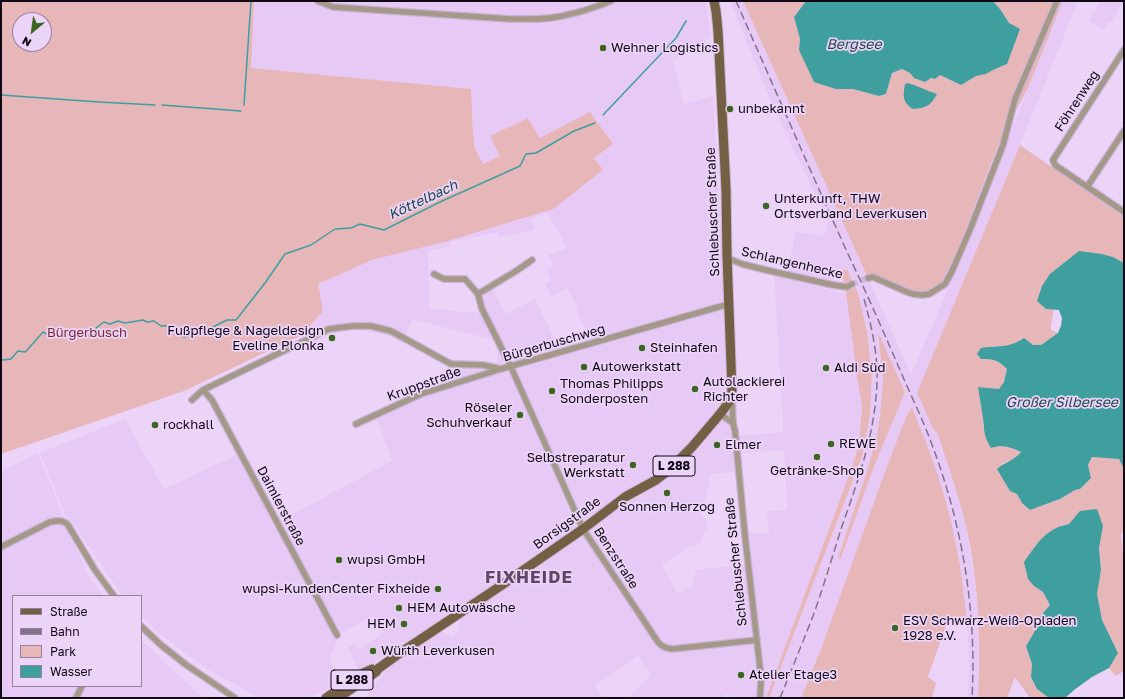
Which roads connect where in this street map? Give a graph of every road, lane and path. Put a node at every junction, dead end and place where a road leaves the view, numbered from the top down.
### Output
1 (318, 1) edge
2 (611, 1) edge
3 (714, 1) edge
4 (1057, 1) edge
5 (1124, 50) edge
6 (1124, 131) edge
7 (1087, 186) junction
8 (1124, 212) edge
9 (727, 258) junction
10 (532, 260) dead end
11 (434, 274) dead end
12 (868, 278) tunnel mouth
13 (852, 284) tunnel mouth
14 (478, 294) junction
15 (729, 304) junction
16 (511, 367) junction
17 (501, 369) junction
18 (203, 390) junction
19 (731, 396) junction
20 (192, 400) dead end
21 (720, 414) junction
22 (733, 423) junction
23 (356, 424) dead end
24 (583, 529) junction
25 (1, 547) edge
26 (113, 595) edge
27 (142, 627) edge
28 (337, 634) dead end
29 (757, 640) junction
30 (379, 668) junction
31 (82, 687) edge
32 (76, 698) edge
33 (235, 698) edge
34 (326, 698) edge
35 (338, 698) edge
36 (760, 698) edge

1 - 2 street
3 - 9 main road, Schlebuscher Straße
4 - 12 street
5 - 7 street, Föhrenweg
6 - 7 street
7 - 8 street
9 - 13 street, Schlangenhecke
9 - 15 main road, Schlebuscher Straße
10 - 14 street
11 - 14 street
14 - 16 street, Benzstraße
15 - 16 street, Bürgerbuschweg
15 - 19 main road, Schlebuscher Straße
16 - 17 street, Bürgerbuschweg
16 - 24 street, Benzstraße
17 - 18 street, Bürgerbuschweg
17 - 23 street, Kruppstraße
18 - 20 street, Bürgerbuschweg
18 - 28 street, Daimlerstraße
19 - 21 main road, Borsigstraße / L 288
19 - 22 street, Schlebuscher Straße
21 - 22 street
21 - 24 main road, Borsigstraße / L 288
22 - 29 street, Schlebuscher Straße
24 - 29 street, Benzstraße
24 - 30 main road, Borsigstraße / L 288
25 - 26 street
27 - 33 street
29 - 36 street, Schlebuscher Straße
30 - 34 main road, L 288
30 - 35 main road, L 288
31 - 32 street

